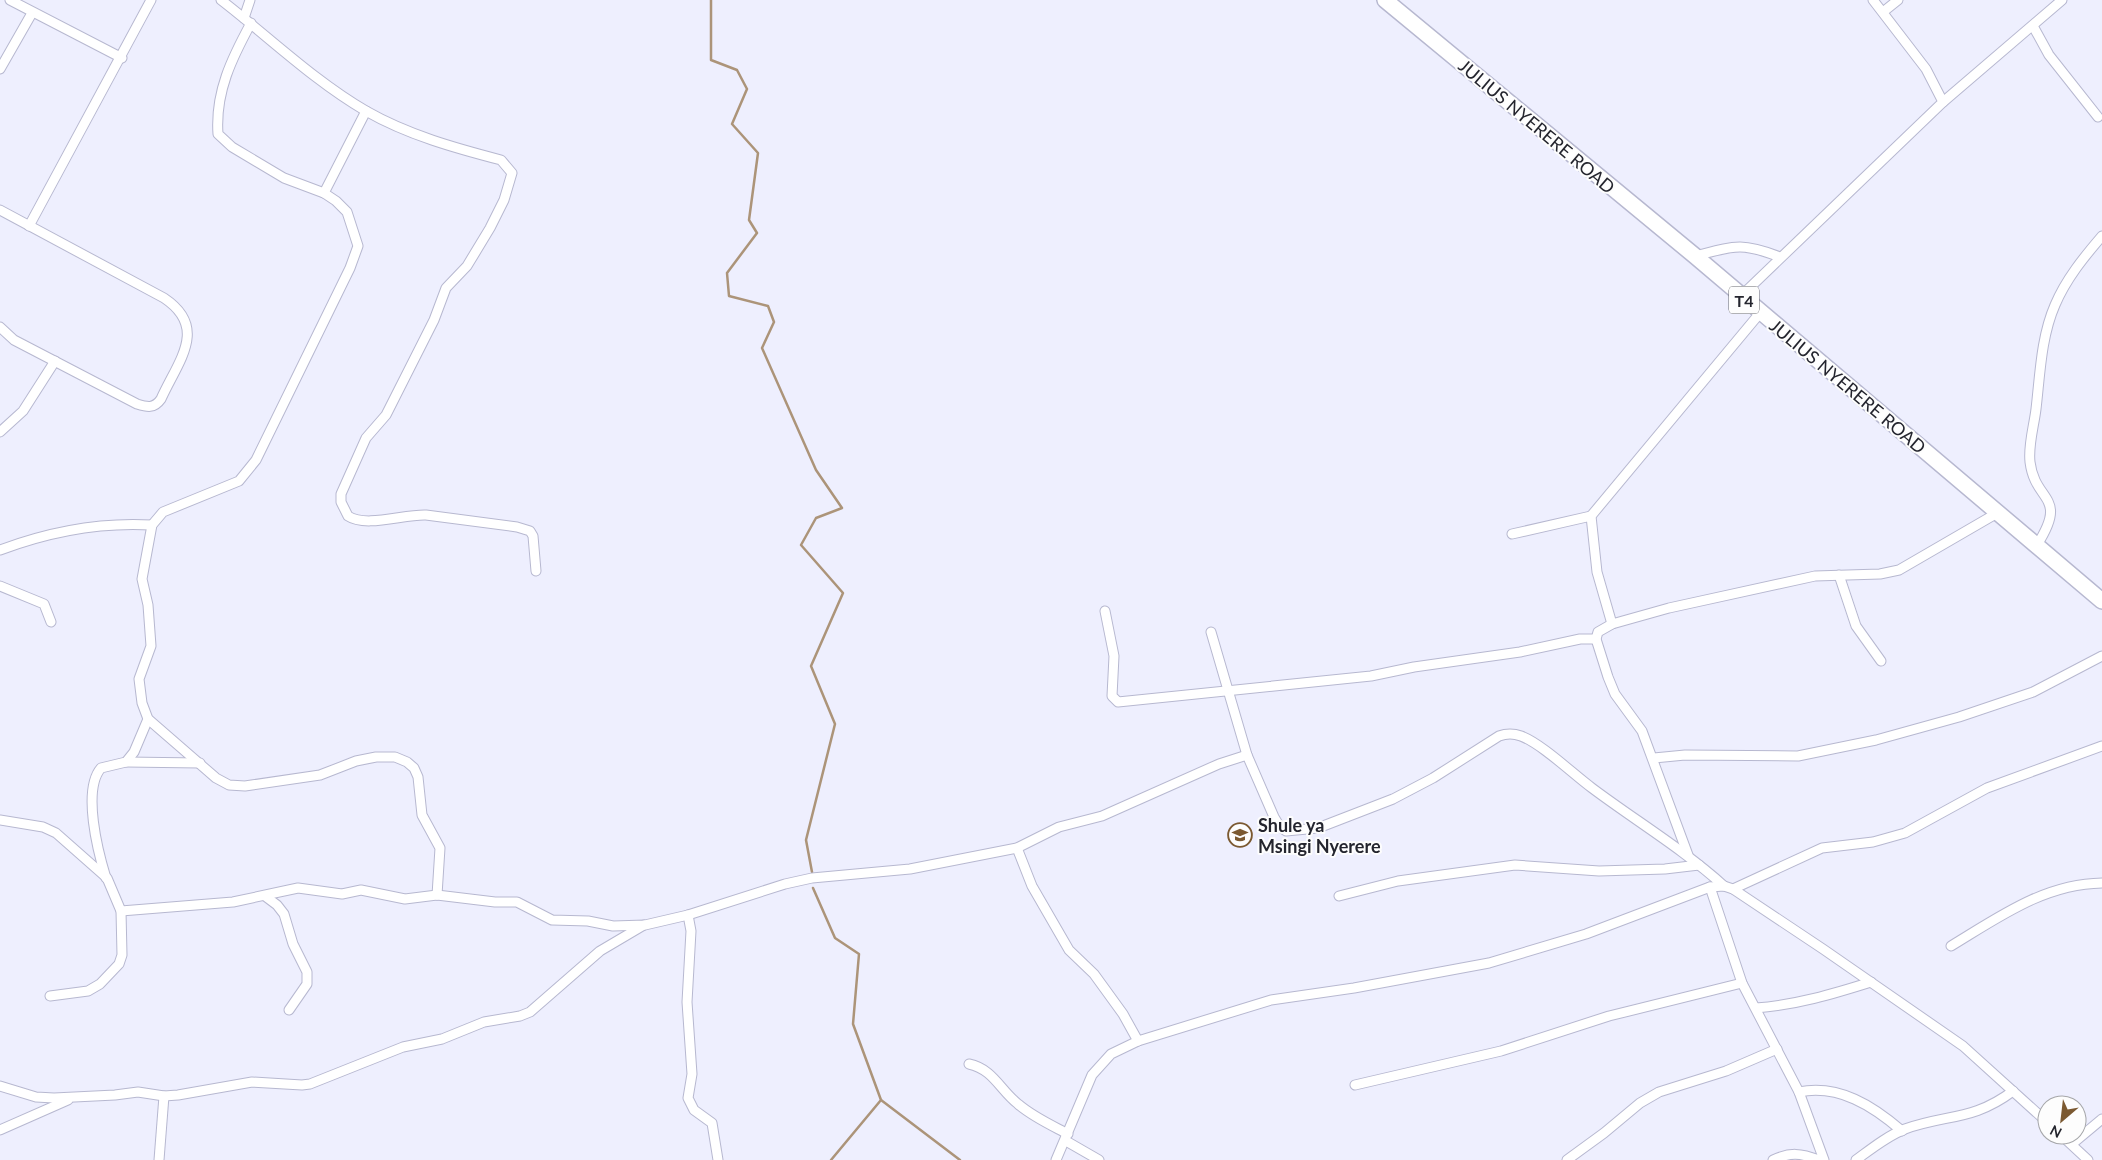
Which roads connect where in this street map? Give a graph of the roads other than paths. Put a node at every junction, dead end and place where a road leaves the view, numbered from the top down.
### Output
1 (10, 0) edge
2 (151, 0) edge
3 (221, 0) edge
4 (250, 0) edge
5 (1385, 0) edge
6 (1873, 0) edge
7 (1898, 0) edge
8 (2062, 0) edge
9 (1883, 12) junction
10 (32, 13) junction
11 (248, 20) junction
12 (2033, 26) junction
13 (122, 58) junction
14 (0, 69) edge
15 (1943, 102) junction
16 (366, 111) junction
17 (2098, 117) dead end
18 (324, 193) junction
19 (1, 213) edge
20 (29, 226) junction
21 (2102, 236) edge
22 (1695, 256) junction
23 (1780, 257) junction
24 (1740, 296) junction
25 (1760, 313) junction
26 (0, 327) edge
27 (54, 361) junction
28 (0, 432) edge
29 (1999, 512) junction
30 (1591, 516) junction
31 (152, 525) junction
32 (1512, 534) dead end
33 (2037, 545) junction
34 (0, 550) edge
35 (536, 571) dead end
36 (1839, 575) junction
37 (0, 586) edge
38 (2102, 601) edge
39 (1105, 611) dead end
40 (51, 622) dead end
41 (1612, 624) junction
42 (1211, 632) dead end
43 (1596, 639) junction
44 (2102, 656) edge
45 (1881, 661) dead end
46 (1230, 692) junction
47 (148, 719) junction
48 (2102, 746) edge
49 (1247, 755) junction
50 (1654, 758) junction
51 (126, 762) junction
52 (200, 763) junction
53 (0, 820) edge
54 (1016, 848) junction
55 (1688, 855) junction
56 (1699, 865) junction
57 (106, 878) junction
58 (2102, 883) edge
59 (1710, 887) junction
60 (1728, 888) junction
61 (437, 895) junction
62 (265, 896) junction
63 (1339, 896) dead end
64 (121, 911) junction
65 (688, 915) junction
66 (645, 925) junction
67 (1950, 946) dead end
68 (1871, 982) junction
69 (1742, 983) junction
70 (50, 996) dead end
71 (1756, 1008) junction
72 (289, 1010) dead end
73 (1138, 1040) junction
74 (1777, 1049) junction
75 (969, 1064) dead end
76 (1355, 1085) dead end
77 (0, 1086) edge
78 (2013, 1091) junction
79 (1799, 1092) junction
80 (164, 1096) junction
81 (74, 1097) junction
82 (2037, 1113) edge
83 (2102, 1119) edge
84 (0, 1130) edge
85 (1902, 1130) junction
86 (2087, 1132) edge
87 (1067, 1138) junction
88 (2073, 1145) edge
89 (2082, 1158) edge
90 (159, 1160) edge
91 (718, 1160) edge
92 (1056, 1160) edge
93 (1099, 1160) edge
94 (1567, 1160) edge
95 (1773, 1160) edge
96 (1819, 1160) edge
97 (1824, 1160) edge
98 (1856, 1160) edge

1 - 10 street
2 - 13 street
3 - 11 street
4 - 11 street
5 - 22 highway, JULIUS NYERERE ROAD / T4
6 - 9 street
7 - 9 street
8 - 12 street
9 - 15 street
10 - 13 street
10 - 14 street
11 - 16 street
11 - 18 street
12 - 15 street
12 - 17 street
13 - 20 street
15 - 23 street
16 - 18 street
16 - 35 street
18 - 31 street
19 - 20 street
20 - 27 street
21 - 33 street
22 - 23 street
22 - 24 highway, JULIUS NYERERE ROAD / T4
23 - 24 street
24 - 25 highway, JULIUS NYERERE ROAD / T4
25 - 29 highway, JULIUS NYERERE ROAD / T4
25 - 30 street
26 - 27 street
27 - 28 street
29 - 33 highway, JULIUS NYERERE ROAD / T4
29 - 36 street
30 - 32 street
30 - 41 street
31 - 34 street
31 - 47 street
33 - 38 highway, JULIUS NYERERE ROAD / T4
36 - 41 street
36 - 45 street
37 - 40 street
39 - 46 street
41 - 43 street
42 - 46 street
43 - 46 street
43 - 50 street
44 - 50 street
46 - 49 street
47 - 51 street
47 - 52 street
48 - 60 street
49 - 54 street
49 - 55 street
50 - 55 street
51 - 52 street
51 - 57 street
52 - 61 street
53 - 57 street
54 - 65 street
54 - 73 street
55 - 56 street
56 - 60 street
56 - 63 street
57 - 64 street
58 - 67 street
59 - 60 street
59 - 69 street
59 - 73 street
60 - 68 street
61 - 62 street
61 - 66 street
62 - 64 street
62 - 72 street
64 - 70 street
65 - 66 street
65 - 91 street
66 - 80 street
68 - 71 street
68 - 78 street
69 - 71 street
69 - 76 street
71 - 74 street
73 - 87 street
74 - 79 street
74 - 94 street
75 - 87 street
77 - 81 street
78 - 82 street
78 - 85 street
79 - 85 street
79 - 97 street
80 - 81 street
80 - 90 street
81 - 84 street
83 - 86 street
85 - 98 street
87 - 92 street
87 - 93 street
88 - 89 street
95 - 96 street

